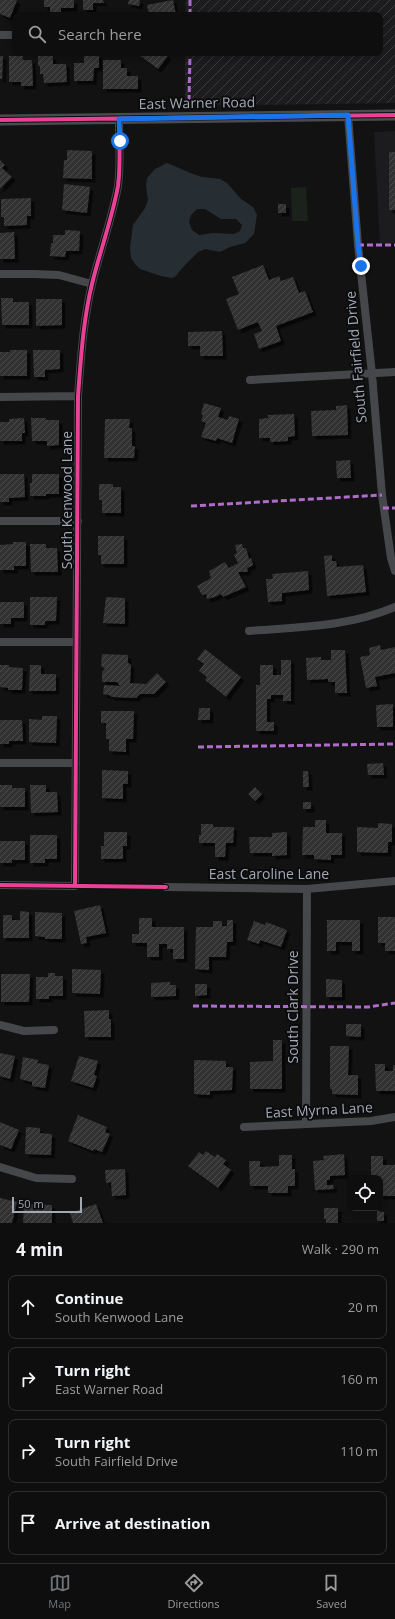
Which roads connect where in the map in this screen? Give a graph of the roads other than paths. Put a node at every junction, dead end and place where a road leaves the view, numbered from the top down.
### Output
1 (0, 35) edge
2 (12, 35) edge
3 (348, 115) junction
4 (395, 115) edge
5 (119, 119) junction
6 (0, 120) edge
7 (0, 274) edge
8 (92, 284) junction
9 (395, 372) edge
10 (372, 374) junction
11 (250, 380) dead end
12 (78, 396) junction
13 (0, 397) edge
14 (0, 521) edge
15 (78, 521) junction
16 (395, 571) edge
17 (395, 607) edge
18 (249, 631) dead end
19 (0, 642) edge
20 (76, 642) junction
21 (0, 763) edge
22 (76, 763) junction
23 (395, 881) edge
24 (0, 885) edge
25 (166, 887) dead end
26 (307, 889) junction
27 (0, 1025) edge
28 (54, 1030) dead end
29 (395, 1117) edge
30 (306, 1124) junction
31 (244, 1127) dead end
32 (0, 1167) edge
33 (72, 1179) dead end

1 - 2 street
3 - 4 main road, East Warner Road
3 - 5 main road, East Warner Road
3 - 10 street, South Fairfield Drive
5 - 6 main road, East Warner Road
5 - 8 street, South Kenwood Lane
7 - 8 street
8 - 12 street, South Kenwood Lane
9 - 10 street
10 - 11 street
10 - 16 street, South Fairfield Drive
12 - 13 street
12 - 15 street, South Kenwood Lane
14 - 15 street
15 - 20 street, South Kenwood Lane
17 - 18 street
19 - 20 street
20 - 22 street, South Kenwood Lane
21 - 22 street
22 - 24 street, South Kenwood Lane
23 - 26 street, East Caroline Lane
25 - 26 street, East Caroline Lane
26 - 30 street, South Clark Drive
27 - 28 street
29 - 30 street, East Myrna Lane
30 - 31 street, East Myrna Lane
32 - 33 street

